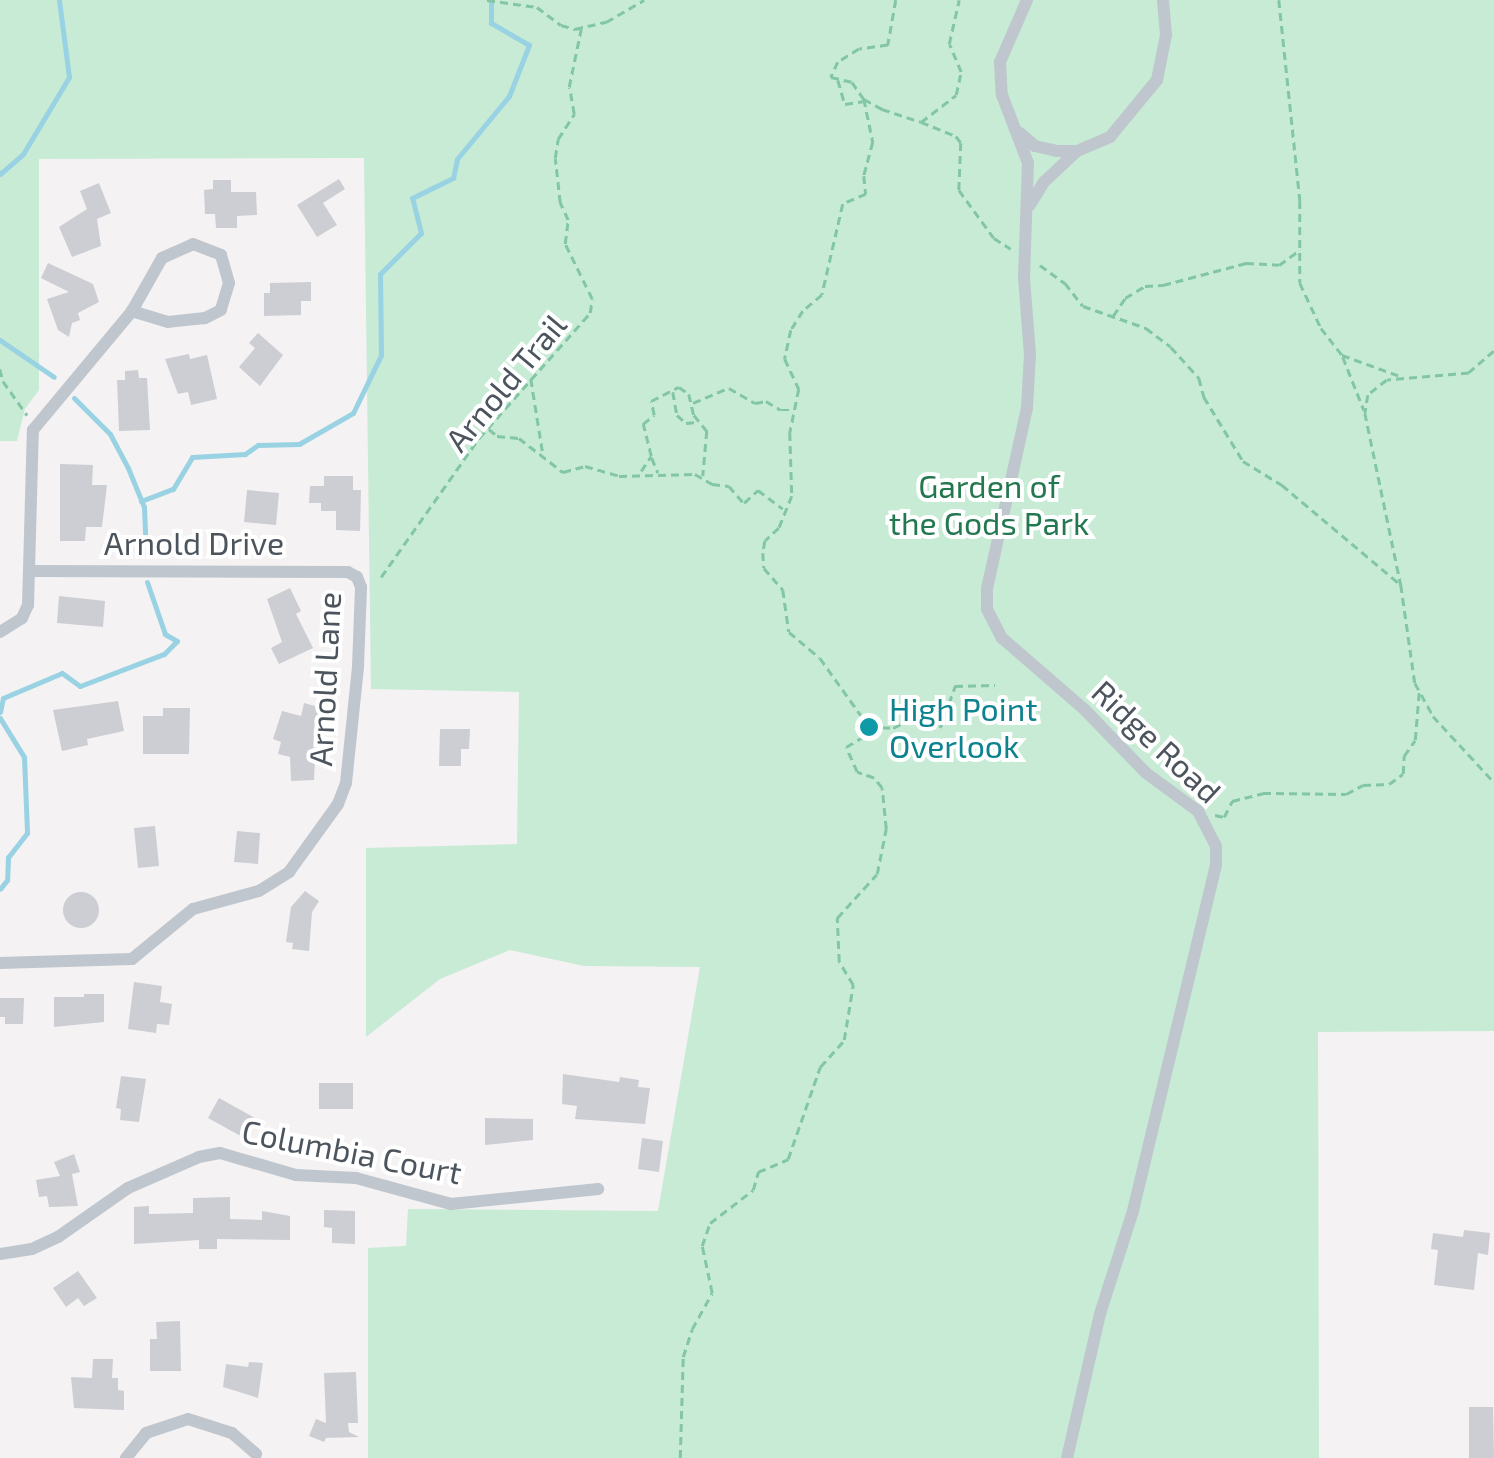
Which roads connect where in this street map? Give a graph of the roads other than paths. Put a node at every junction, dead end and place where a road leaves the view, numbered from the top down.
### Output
1 (1027, 0) edge
2 (1163, 0) edge
3 (1018, 132) junction
4 (1077, 151) junction
5 (1030, 204) junction
6 (132, 311) junction
7 (30, 570) junction
8 (357, 577) joint
9 (0, 632) edge
10 (0, 962) edge
11 (598, 1189) dead end
12 (0, 1254) edge
13 (256, 1454) dead end
14 (126, 1458) edge
15 (1067, 1458) edge

1 - 3 street, Ridge Road
2 - 4 street
3 - 4 street
3 - 5 street, Ridge Road
4 - 5 street
5 - 15 street, Ridge Road
6 - 6 street
6 - 7 street
7 - 8 street, Arnold Drive
7 - 9 street
8 - 10 street, Arnold Lane
11 - 12 street, Columbia Court
13 - 14 street

